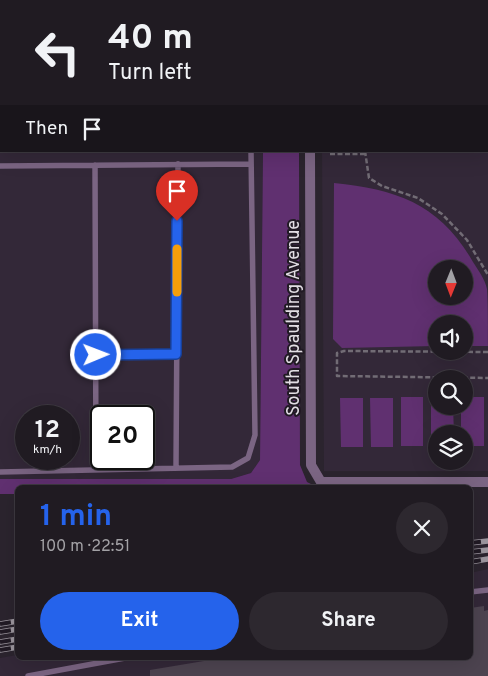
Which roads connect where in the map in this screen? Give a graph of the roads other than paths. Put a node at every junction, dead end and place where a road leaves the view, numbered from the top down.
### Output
1 (251, 152) edge
2 (310, 152) edge
3 (178, 164) junction
4 (251, 164) junction
5 (95, 165) junction
6 (0, 166) edge
7 (176, 354) junction
8 (96, 355) junction
9 (96, 405) edge
10 (176, 468) junction
11 (155, 469) edge
12 (96, 470) edge
13 (0, 472) edge
14 (488, 482) edge
15 (488, 590) edge
16 (473, 592) edge
17 (114, 660) edge
18 (28, 676) edge

1 - 4 lane
2 - 14 street, South Spaulding Avenue
3 - 4 lane
3 - 5 lane
3 - 7 lane
4 - 10 lane
5 - 6 lane
5 - 8 lane
7 - 8 lane
7 - 10 lane
8 - 9 lane
10 - 11 lane
12 - 13 lane
15 - 16 lane
17 - 18 lane

